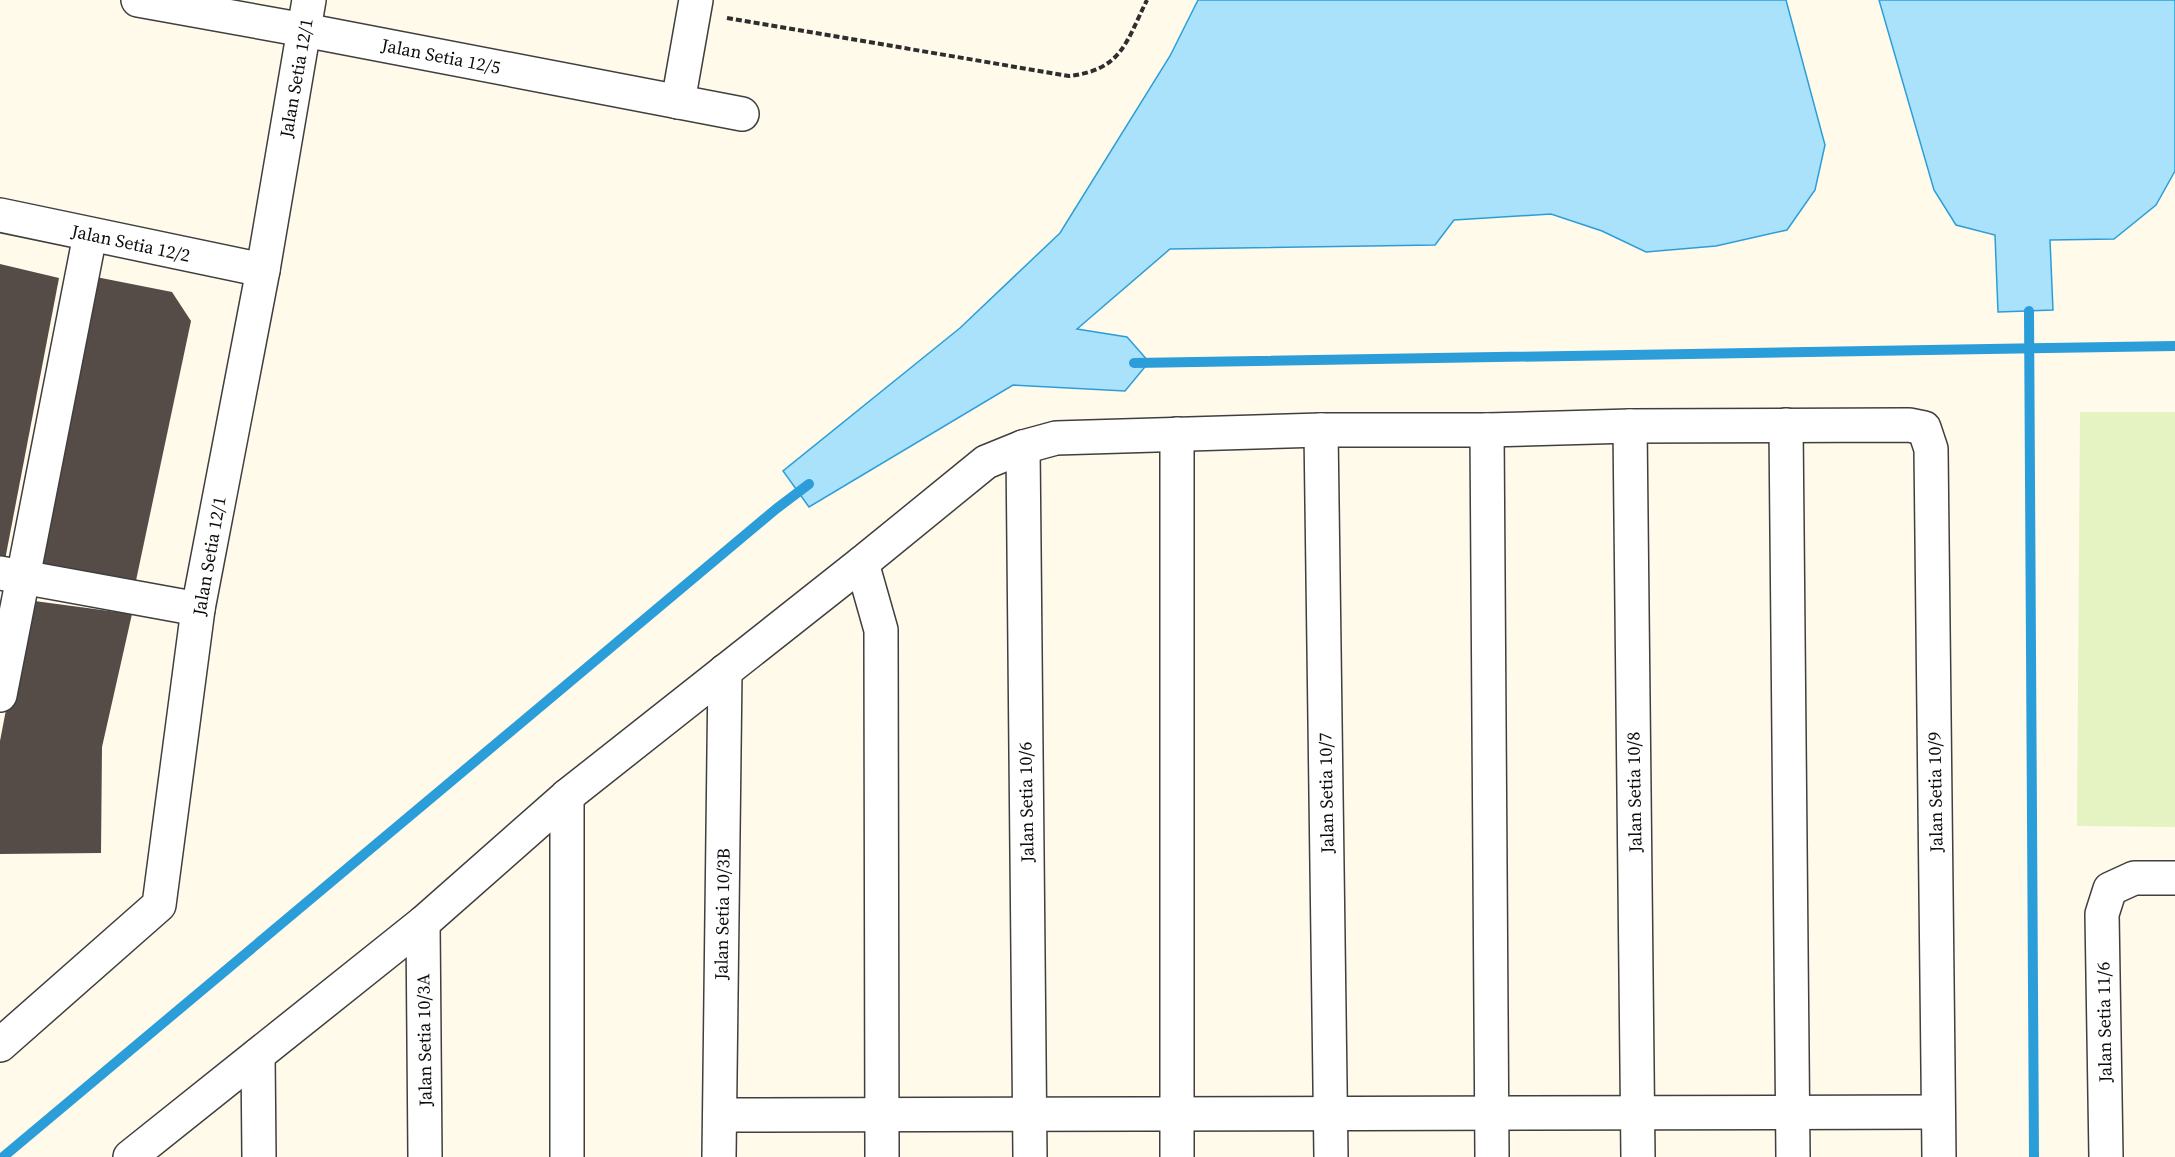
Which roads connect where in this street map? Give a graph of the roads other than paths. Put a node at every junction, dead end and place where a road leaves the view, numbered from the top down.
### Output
1 (138, 0) edge
2 (695, 6) edge
3 (306, 15) edge
4 (678, 102) junction
5 (742, 114) dead end
6 (0, 216) edge
7 (90, 235) junction
8 (263, 270) junction
9 (1786, 425) junction
10 (1630, 426) junction
11 (1321, 430) junction
12 (1487, 430) junction
13 (1177, 434) junction
14 (1023, 447) junction
15 (862, 563) junction
16 (12, 575) edge
17 (198, 609) junction
18 (725, 671) junction
19 (0, 695) edge
20 (567, 796) junction
21 (2175, 878) edge
22 (423, 923) junction
23 (2, 1035) edge
24 (258, 1054) junction
25 (1793, 1112) junction
26 (1938, 1112) junction
27 (1492, 1113) junction
28 (1638, 1113) junction
29 (882, 1114) junction
30 (1029, 1114) junction
31 (1177, 1114) junction
32 (1331, 1114) junction
33 (720, 1115) junction
34 (130, 1157) edge
35 (259, 1157) edge
36 (425, 1157) edge
37 (567, 1157) edge
38 (719, 1157) edge
39 (882, 1157) edge
40 (1030, 1157) edge
41 (1177, 1157) edge
42 (1331, 1157) edge
43 (1492, 1157) edge
44 (1638, 1157) edge
45 (1793, 1157) edge
46 (1938, 1157) edge
47 (2106, 1157) edge

1 - 3 street, Jalan Setia 12/5
2 - 4 street
3 - 4 street, Jalan Setia 12/5
3 - 8 street, Jalan Setia 12/1
4 - 5 street, Jalan Setia 12/5
6 - 7 street, Jalan Setia 12/2
7 - 8 street, Jalan Setia 12/2
7 - 16 street
8 - 17 street, Jalan Setia 12/1
9 - 10 street
9 - 25 street
9 - 26 street, Jalan Setia 10/9
10 - 12 street
10 - 28 street, Jalan Setia 10/8
11 - 12 street
11 - 13 street
11 - 32 street, Jalan Setia 10/7
12 - 27 street
13 - 14 street
13 - 31 street
14 - 15 street
14 - 30 street, Jalan Setia 10/6
15 - 18 street
15 - 29 street
16 - 17 street
16 - 19 street
17 - 23 street, Jalan Setia 12/1
18 - 20 street
18 - 33 street, Jalan Setia 10/3B
20 - 22 street
20 - 37 street
21 - 47 street, Jalan Setia 11/6
22 - 24 street
22 - 36 street, Jalan Setia 10/3A
24 - 34 street
24 - 35 street
25 - 26 street
25 - 28 street
25 - 45 street
26 - 46 street, Jalan Setia 10/9
27 - 28 street
27 - 32 street
27 - 43 street
28 - 44 street, Jalan Setia 10/8
29 - 30 street
29 - 33 street
29 - 39 street
30 - 31 street
30 - 40 street, Jalan Setia 10/6
31 - 32 street
31 - 41 street
32 - 42 street, Jalan Setia 10/7
33 - 38 street, Jalan Setia 10/3B

